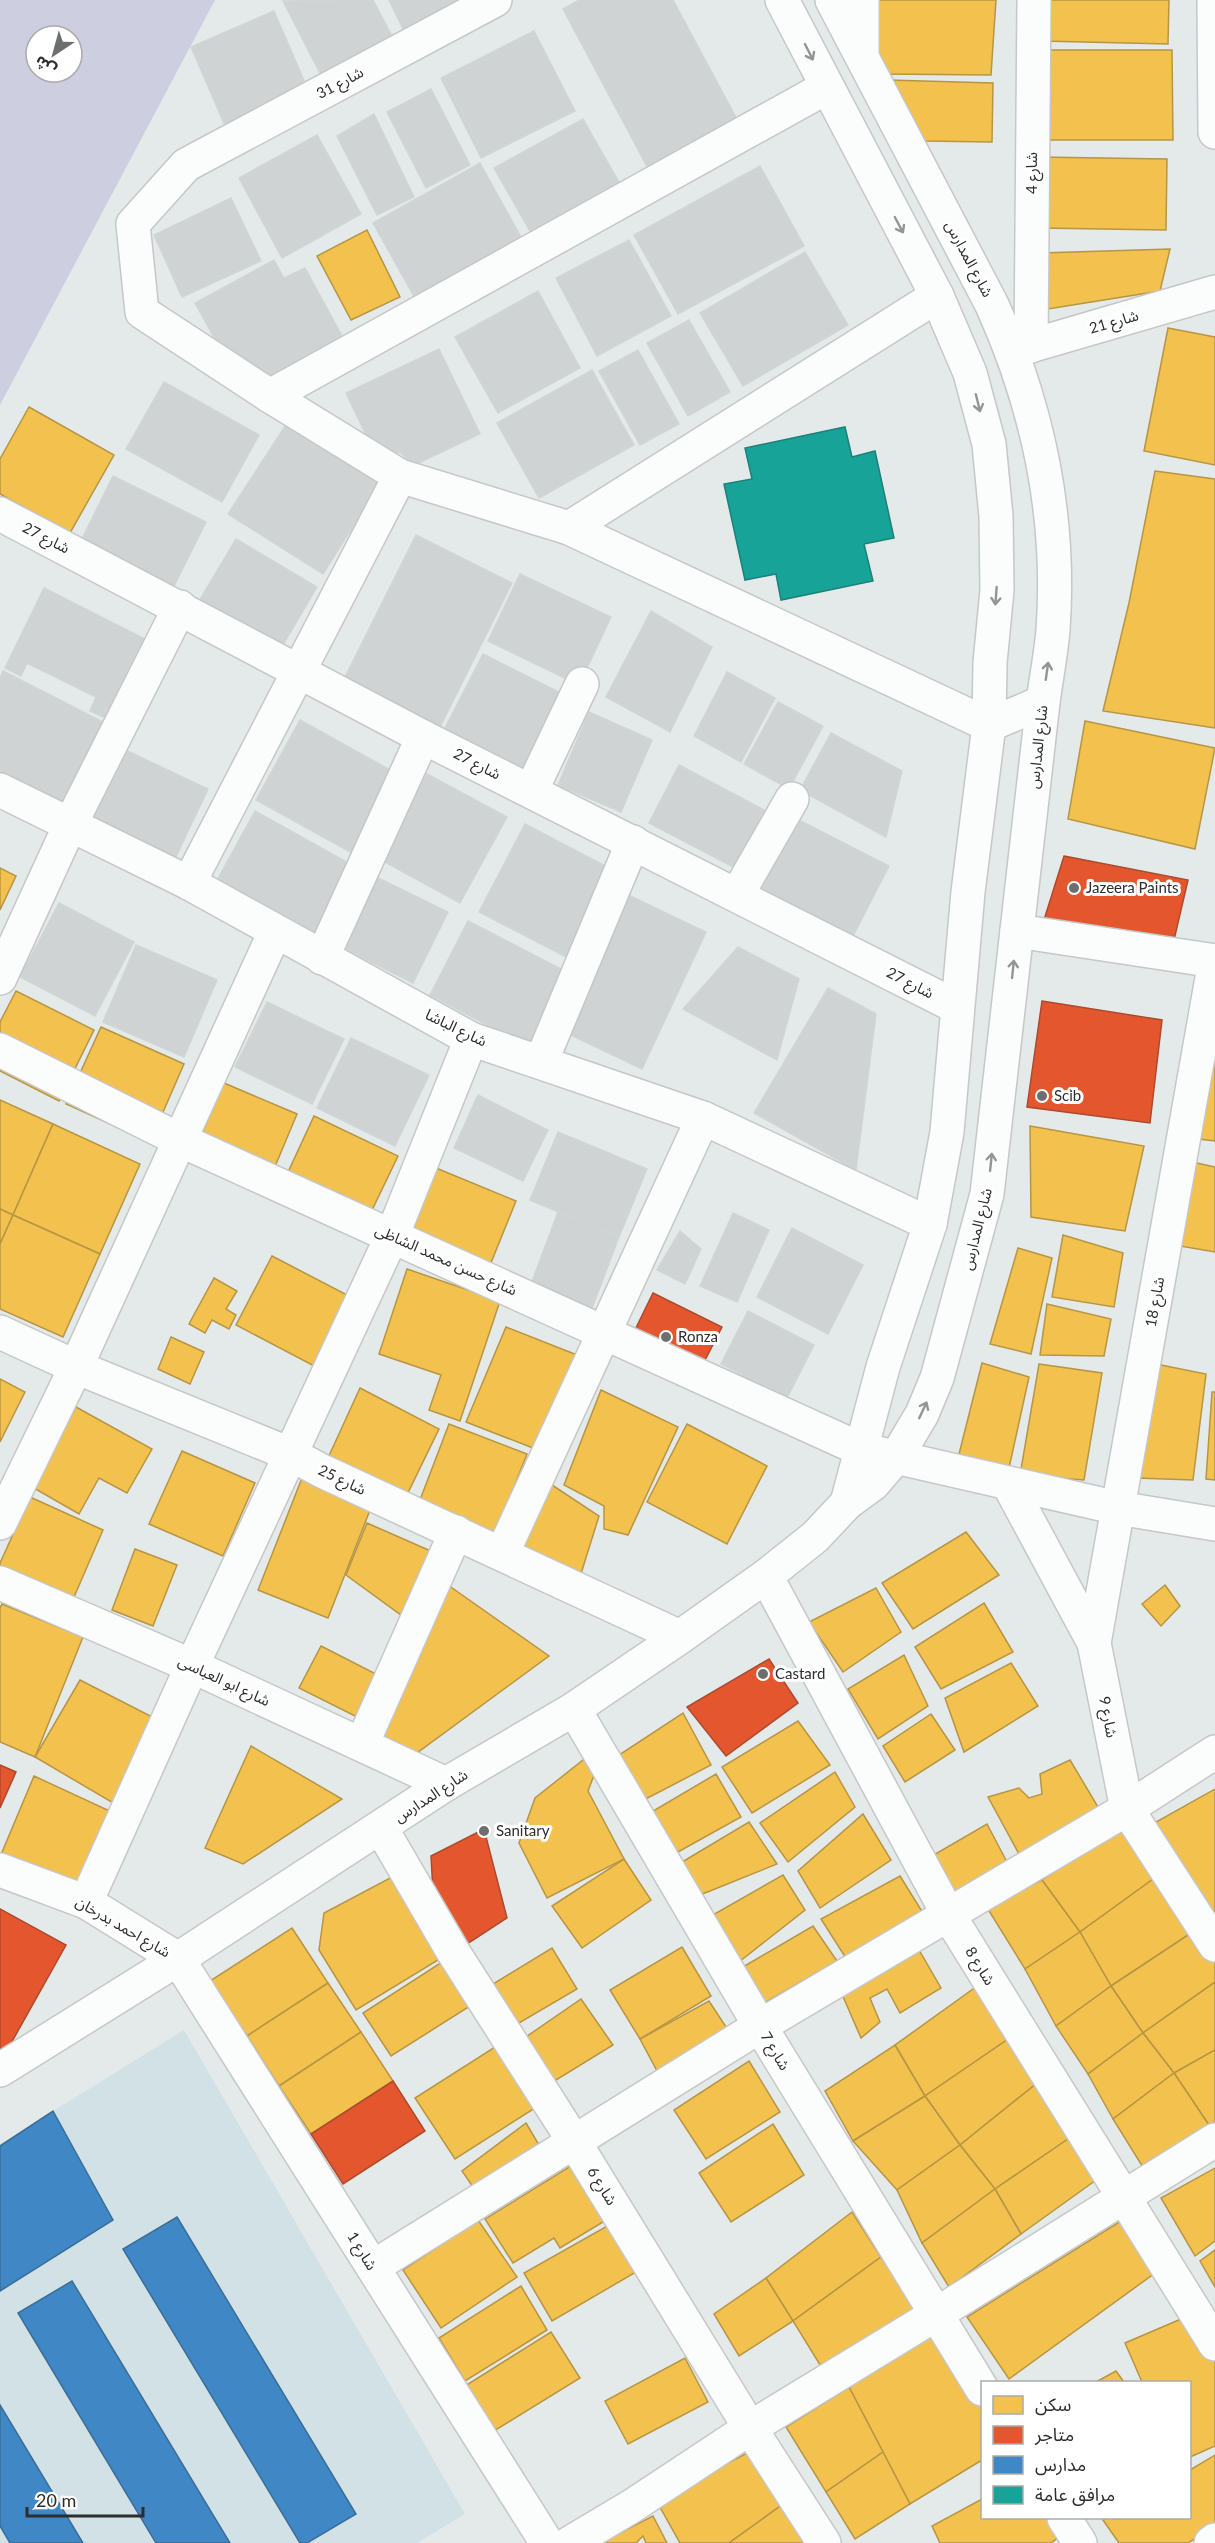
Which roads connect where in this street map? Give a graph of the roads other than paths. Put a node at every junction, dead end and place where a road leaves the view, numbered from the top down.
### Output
1 (495, 0) edge
2 (782, 0) edge
3 (832, 0) edge
4 (862, 0) edge
5 (1034, 0) edge
6 (1214, 0) edge
7 (862, 56) junction
8 (827, 87) junction
9 (1215, 132) edge
10 (1215, 292) edge
11 (937, 296) junction
12 (1022, 349) junction
13 (270, 396) junction
14 (400, 476) junction
15 (0, 514) edge
16 (569, 528) junction
17 (180, 607) junction
18 (299, 671) junction
19 (582, 684) dead end
20 (1043, 702) junction
21 (989, 725) junction
22 (423, 737) junction
23 (0, 790) edge
24 (531, 791) junction
25 (792, 799) dead end
26 (70, 825) junction
27 (633, 842) junction
28 (189, 883) junction
29 (737, 895) junction
30 (1017, 931) junction
31 (275, 932) junction
32 (322, 958) junction
33 (1215, 961) edge
34 (0, 978) edge
35 (957, 1007) junction
36 (471, 1039) junction
37 (0, 1050) edge
38 (541, 1062) junction
39 (703, 1118) junction
40 (180, 1140) junction
41 (930, 1224) junction
42 (392, 1236) junction
43 (604, 1331) junction
44 (0, 1332) edge
45 (76, 1367) junction
46 (860, 1449) junction
47 (292, 1455) junction
48 (897, 1456) junction
49 (1009, 1485) junction
50 (847, 1503) junction
51 (1118, 1508) junction
52 (0, 1523) edge
53 (1215, 1524) edge
54 (456, 1532) junction
55 (502, 1554) junction
56 (766, 1576) junction
57 (0, 1583) edge
58 (680, 1637) junction
59 (1094, 1643) junction
60 (192, 1666) junction
61 (574, 1709) junction
62 (362, 1744) junction
63 (1215, 1752) edge
64 (446, 1784) junction
65 (1127, 1809) junction
66 (381, 1828) junction
67 (0, 1870) edge
68 (86, 1902) junction
69 (948, 1914) junction
70 (1215, 1945) edge
71 (178, 1959) junction
72 (760, 2026) junction
73 (0, 2070) edge
74 (1215, 2140) edge
75 (575, 2143) junction
76 (1122, 2197) junction
77 (373, 2267) junction
78 (935, 2315) junction
79 (1215, 2344) edge
80 (981, 2387) edge
81 (750, 2428) junction
82 (1065, 2519) edge
83 (535, 2539) edge
84 (1215, 2540) edge
85 (570, 2543) edge
86 (824, 2543) edge
87 (1080, 2543) edge
88 (1211, 2543) edge

1 - 13 street, شارع 31
2 -> 8 street, شارع المدارس
3 - 7 street, شارع المدارس
4 - 7 street
5 - 12 street, شارع 4
6 - 9 street
7 - 12 street, شارع المدارس
8 -> 11 street, شارع المدارس
8 - 13 street
10 - 12 street, شارع 21
11 - 16 street
11 -> 21 street, شارع المدارس
20 -> 12 street, شارع المدارس
13 - 14 street
14 - 16 street
14 - 18 street
15 - 17 street, شارع 27
16 - 21 street
17 - 18 street, شارع 27
17 - 26 street
18 - 22 street, شارع 27
18 - 28 street
19 - 24 street
20 - 21 street
20 - 30 street, شارع المدارس
21 - 35 street, شارع المدارس
22 - 24 street, شارع 27
22 - 32 street
23 - 26 street, شارع الباشا
24 - 27 street, شارع 27
25 - 29 street
26 - 28 street, شارع الباشا
26 - 34 street
27 - 29 street, شارع 27
27 - 38 street
28 - 31 street, شارع الباشا
29 - 35 street, شارع 27
30 - 33 street
48 -> 30 street, شارع المدارس
31 - 32 street, شارع الباشا
31 - 40 street
32 - 36 street, شارع الباشا
33 - 51 street, شارع 18
35 - 41 street, شارع المدارس
36 - 38 street, شارع الباشا
36 - 42 street
37 - 40 street, شارع حسن محمد الشاظى
38 - 39 street, شارع الباشا
39 - 41 street, شارع الباشا
39 - 43 street
40 - 42 street, شارع حسن محمد الشاظى
40 - 45 street
41 - 46 street, شارع المدارس
42 - 43 street, شارع حسن محمد الشاظى
42 - 47 street
43 - 46 street, شارع حسن محمد الشاظى
43 - 55 street
44 - 45 street, شارع 25
45 - 47 street, شارع 25
45 - 52 street
46 - 48 street, شارع حسن محمد الشاظى
46 - 50 street, شارع المدارس
47 - 54 street, شارع 25
47 - 60 street
48 - 49 street, شارع حسن محمد الشاظى
48 - 50 street, شارع المدارس
49 - 51 street, شارع حسن محمد الشاظى
49 - 59 street, شارع 9
50 - 56 street, شارع المدارس
51 - 53 street, شارع حسن محمد الشاظى
51 - 59 street, شارع 18
54 - 55 street, شارع 25
54 - 62 street
55 - 58 street, شارع 25
56 - 58 street, شارع المدارس
56 - 69 street, شارع 8
57 - 60 street, شارع ابو العباسى
58 - 61 street, شارع المدارس
59 - 65 street, شارع 9
60 - 62 street, شارع ابو العباسى
60 - 68 street
61 - 64 street, شارع المدارس
61 - 72 street, شارع 7
62 - 64 street, شارع ابو العباسى
63 - 65 street
64 - 66 street, شارع المدارس
65 - 69 street
65 - 70 street, شارع 9
66 - 71 street, شارع المدارس
66 - 75 street, شارع 6
67 - 68 street, شارع احمد بدرخان
68 - 71 street, شارع احمد بدرخان
69 - 72 street
69 - 76 street, شارع 8
71 - 73 street, شارع المدارس
71 - 77 street, شارع 1
72 - 75 street
72 - 78 street, شارع 7
74 - 76 street
75 - 77 street
75 - 81 street, شارع 6
76 - 78 street
76 - 79 street, شارع 8
77 - 83 street, شارع 1
78 - 80 street, شارع 7
78 - 81 street
81 - 85 street
81 - 86 street, شارع 6
82 - 87 street
84 - 88 street

